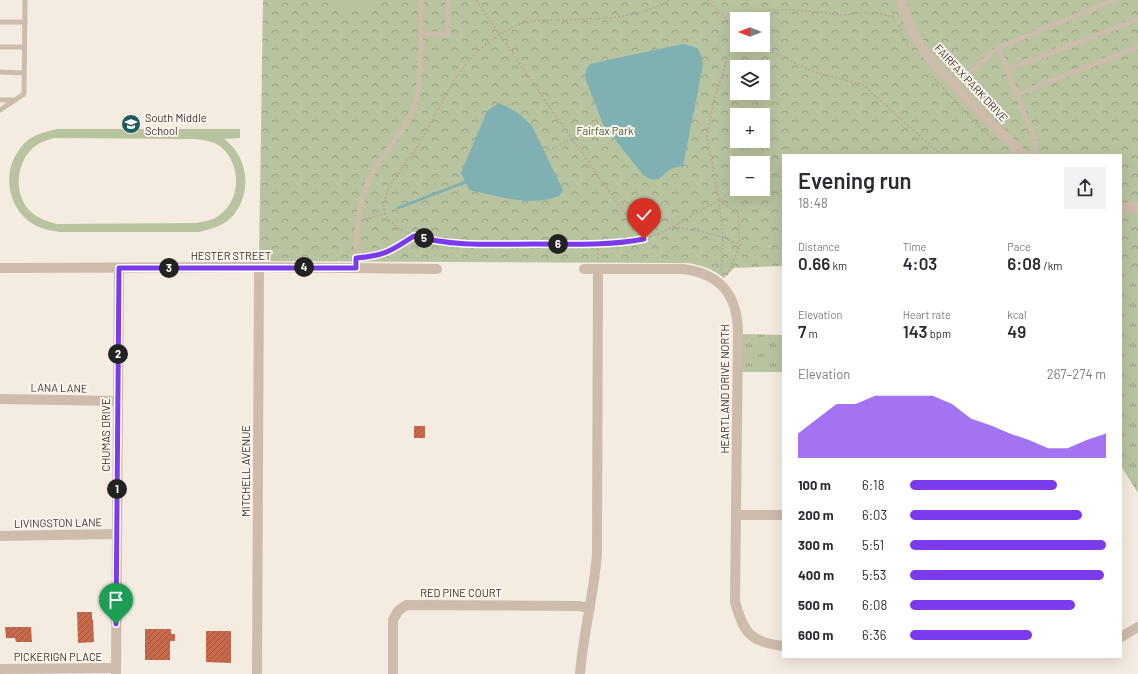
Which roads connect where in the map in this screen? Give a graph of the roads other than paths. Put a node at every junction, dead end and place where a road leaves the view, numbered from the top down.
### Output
1 (25, 0) edge
2 (421, 0) edge
3 (448, 0) edge
4 (901, 0) edge
5 (1114, 0) edge
6 (1138, 19) edge
7 (0, 22) edge
8 (24, 22) junction
9 (421, 34) junction
10 (1138, 47) edge
11 (0, 48) edge
12 (24, 48) junction
13 (998, 48) junction
14 (1007, 70) junction
15 (0, 72) edge
16 (24, 73) junction
17 (955, 86) junction
18 (1018, 94) junction
19 (0, 100) edge
20 (15, 100) junction
21 (0, 110) edge
22 (1022, 154) edge
23 (1031, 154) edge
24 (1122, 207) edge
25 (1138, 208) edge
26 (356, 263) junction
27 (259, 267) junction
28 (0, 268) edge
29 (119, 268) junction
30 (437, 269) dead end
31 (584, 269) dead end
32 (598, 269) junction
33 (0, 399) edge
34 (118, 400) junction
35 (736, 516) junction
36 (782, 516) edge
37 (117, 534) junction
38 (0, 536) edge
39 (590, 608) junction
40 (1138, 627) edge
41 (1122, 636) edge
42 (782, 646) edge
43 (0, 669) edge
44 (116, 671) edge
45 (257, 674) edge
46 (393, 674) edge
47 (580, 674) edge

1 - 8 lane
2 - 9 lane
3 - 9 lane
4 - 17 street, FAIRFAX PARK DRIVE
5 - 13 lane
6 - 14 lane
7 - 8 lane
8 - 12 lane
9 - 26 lane
10 - 18 lane
11 - 12 lane
12 - 16 lane
13 - 14 lane
13 - 17 lane
14 - 18 lane
15 - 16 lane
16 - 20 lane
17 - 22 street, FAIRFAX PARK DRIVE
18 - 23 lane
19 - 20 lane
20 - 21 lane
24 - 25 street
26 - 27 street, HESTER STREET
26 - 30 street, HESTER STREET
27 - 29 street, HESTER STREET
27 - 45 street, MITCHELL AVENUE
28 - 29 street, HESTER STREET
29 - 34 street, CHUMAS DRIVE
31 - 32 street, HEARTLAND DRIVE NORTH
32 - 35 street, HEARTLAND DRIVE NORTH
32 - 39 street
33 - 34 street, LANA LANE
34 - 37 street, CHUMAS DRIVE
35 - 36 street
35 - 42 street, HEARTLAND DRIVE NORTH
37 - 38 street, LIVINGSTON LANE
37 - 44 street, CHUMAS DRIVE
39 - 46 street, RED PINE COURT
39 - 47 street
40 - 41 street
43 - 44 street, PICKERIGN PLACE

